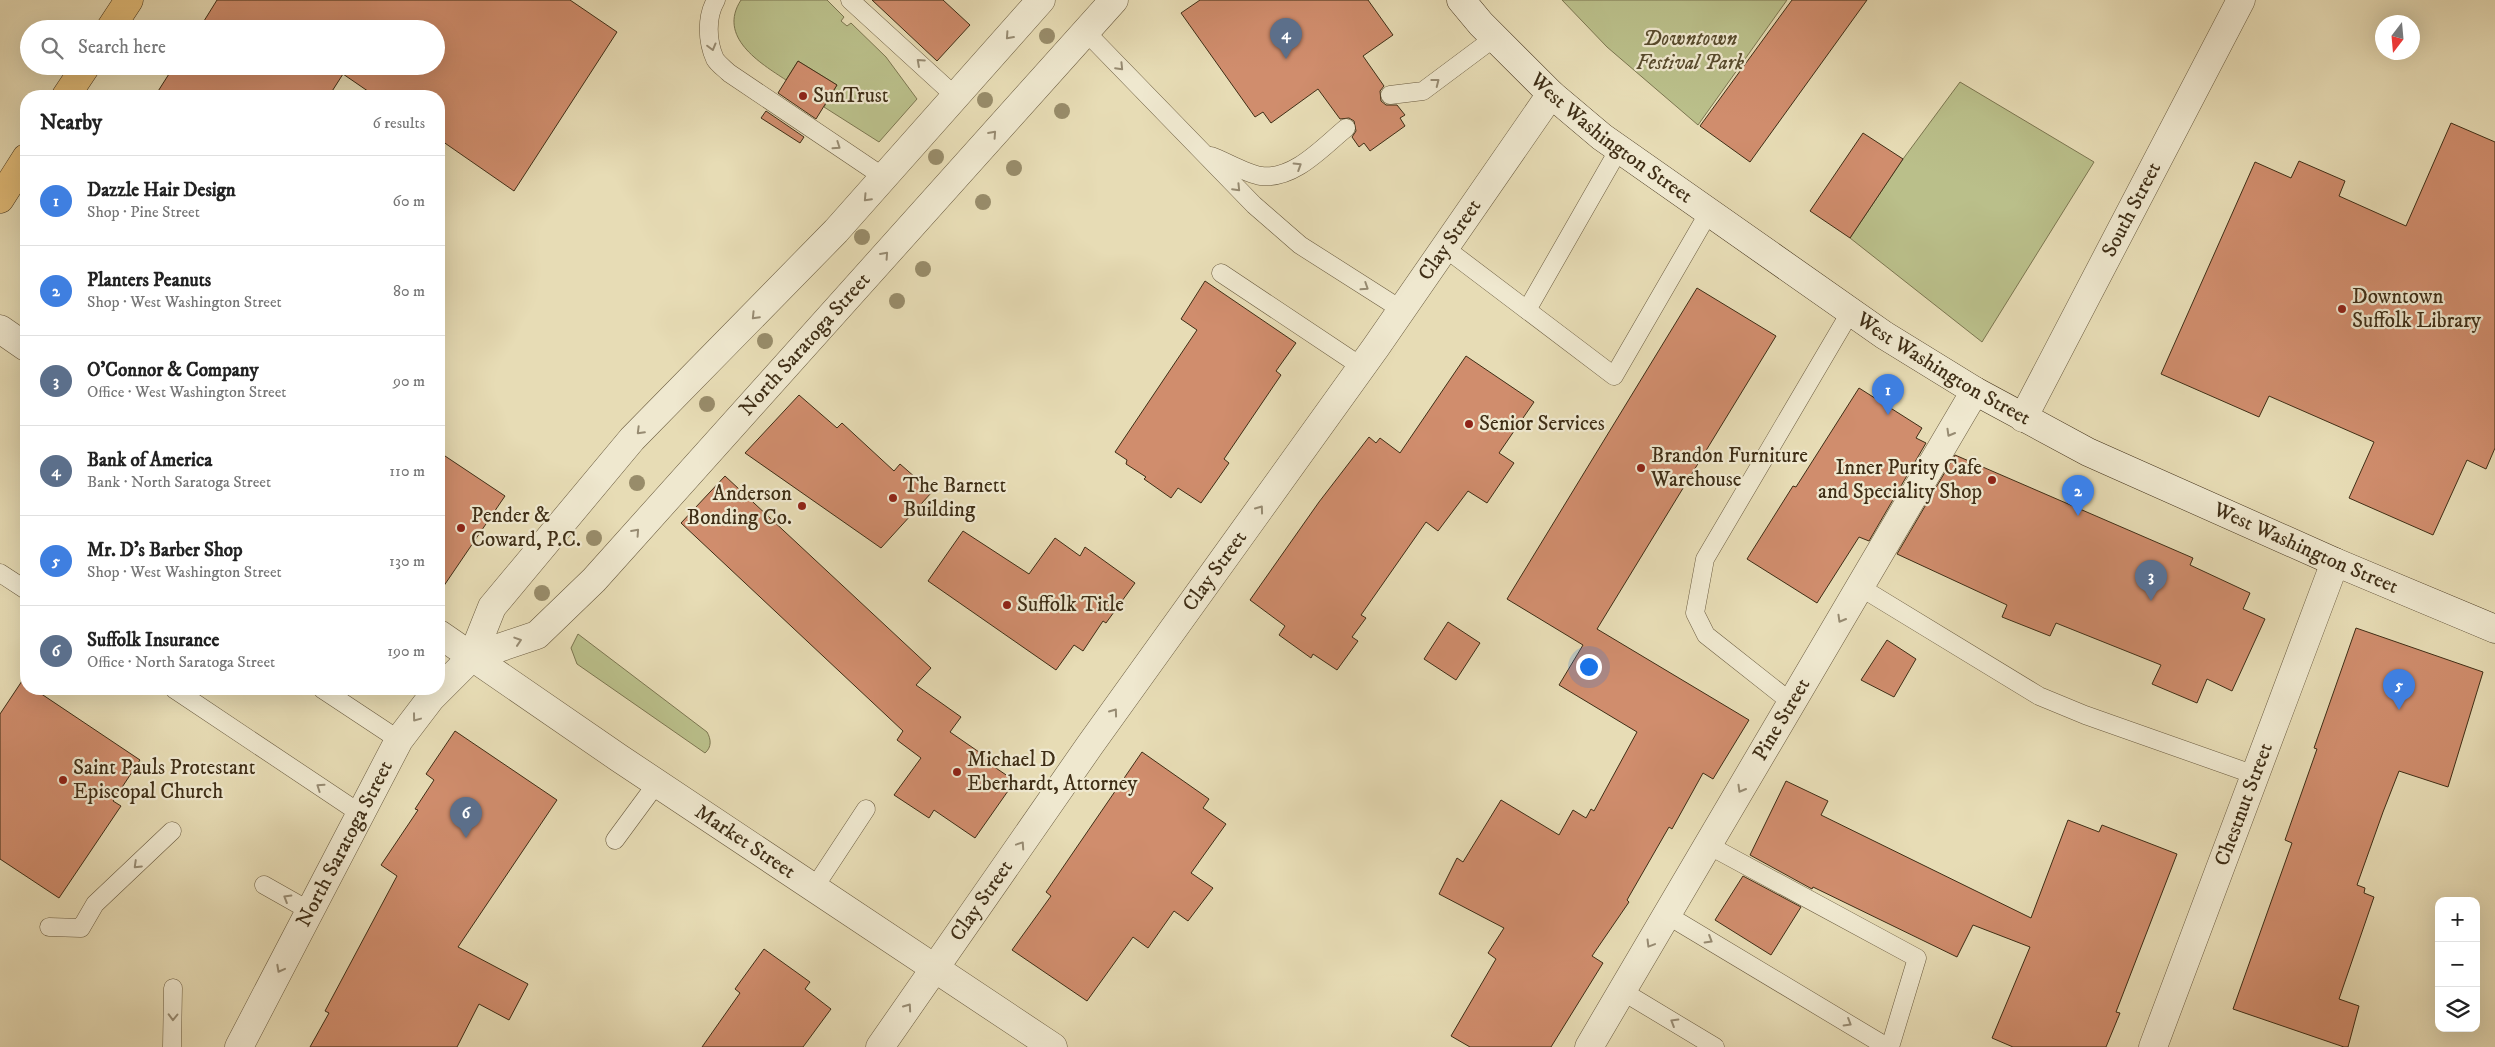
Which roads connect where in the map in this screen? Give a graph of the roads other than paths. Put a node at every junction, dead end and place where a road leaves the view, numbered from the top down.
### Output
1 (129, 0) edge
2 (716, 0) edge
3 (850, 0) edge
4 (1041, 0) edge
5 (1114, 0) edge
6 (1461, 0) edge
7 (2241, 0) edge
8 (116, 20) edge
9 (1086, 32) junction
10 (1494, 38) junction
11 (80, 75) edge
12 (70, 90) edge
13 (1551, 94) junction
14 (1390, 95) dead end
15 (955, 96) junction
16 (1346, 128) dead end
17 (1619, 149) junction
18 (1204, 152) junction
19 (20, 165) edge
20 (885, 178) junction
21 (4, 185) edge
22 (1709, 212) junction
23 (1445, 248) junction
24 (1221, 273) dead end
25 (1402, 310) junction
26 (1527, 310) junction
27 (1851, 311) junction
28 (0, 329) edge
29 (20, 343) edge
30 (1362, 367) junction
31 (1975, 391) junction
32 (2023, 418) junction
33 (2335, 562) junction
34 (0, 573) edge
35 (20, 586) edge
36 (1860, 587) junction
37 (2495, 629) edge
38 (445, 638) edge
39 (472, 656) junction
40 (445, 684) edge
41 (183, 695) edge
42 (331, 695) edge
43 (434, 695) edge
44 (1792, 703) junction
45 (400, 740) junction
46 (2255, 775) junction
47 (657, 782) junction
48 (866, 809) dead end
49 (361, 814) junction
50 (172, 831) dead end
51 (616, 840) dead end
52 (1708, 845) junction
53 (264, 885) dead end
54 (814, 888) junction
55 (310, 911) junction
56 (1667, 915) junction
57 (49, 927) dead end
58 (935, 968) junction
59 (173, 988) dead end
60 (1622, 990) junction
61 (172, 1047) edge
62 (239, 1047) edge
63 (880, 1047) edge
64 (1053, 1047) edge
65 (1589, 1047) edge
66 (1715, 1047) edge
67 (1889, 1047) edge
68 (2153, 1047) edge

1 - 8 main road
2 -> 20 lane
15 -> 3 lane
4 -> 15 street, North Saratoga Street
5 - 9 street, North Saratoga Street
6 - 10 street, West Washington Street
7 - 32 street, South Street
9 -> 18 lane
39 -> 9 street, North Saratoga Street
10 - 13 street, West Washington Street
14 -> 10 lane
11 - 12 main road
13 - 17 street, West Washington Street
13 - 23 street, Clay Street
15 - 20 street, North Saratoga Street
18 -> 16 lane
17 - 22 street, West Washington Street
17 - 26 lane
18 -> 25 lane
19 - 21 main road
20 -> 39 street, North Saratoga Street
22 - 26 lane
22 - 27 street, West Washington Street
23 - 25 street, Clay Street
23 - 26 lane
24 - 30 lane
25 - 30 street, Clay Street
27 - 31 street, West Washington Street
27 - 44 lane
28 - 29 street
58 -> 30 street, Clay Street
31 - 32 street, West Washington Street
31 -> 36 street, Pine Street
32 - 33 street, West Washington Street
33 - 37 street, West Washington Street
33 - 46 street, Chestnut Street
34 - 35 lane
36 -> 44 street, Pine Street
36 - 46 lane
38 - 39 street, Market Street
39 -> 40 street, North Saratoga Street
39 - 47 street, Market Street
49 -> 41 lane
42 - 45 lane
43 -> 45 street, North Saratoga Street
44 -> 52 street, Pine Street
45 - 49 street, North Saratoga Street
46 - 68 street, Chestnut Street
47 - 51 lane
47 - 54 street, Market Street
48 - 54 lane
49 - 55 street, North Saratoga Street
50 -> 57 lane
52 - 56 street, Pine Street
52 - 67 lane
55 -> 53 lane
54 - 58 street, Market Street
55 -> 62 street, North Saratoga Street
56 -> 60 street, Pine Street
56 -> 67 lane
63 -> 58 street, Clay Street
58 - 64 street, Market Street
59 -> 61 lane
60 - 65 street, Pine Street
66 -> 60 lane

